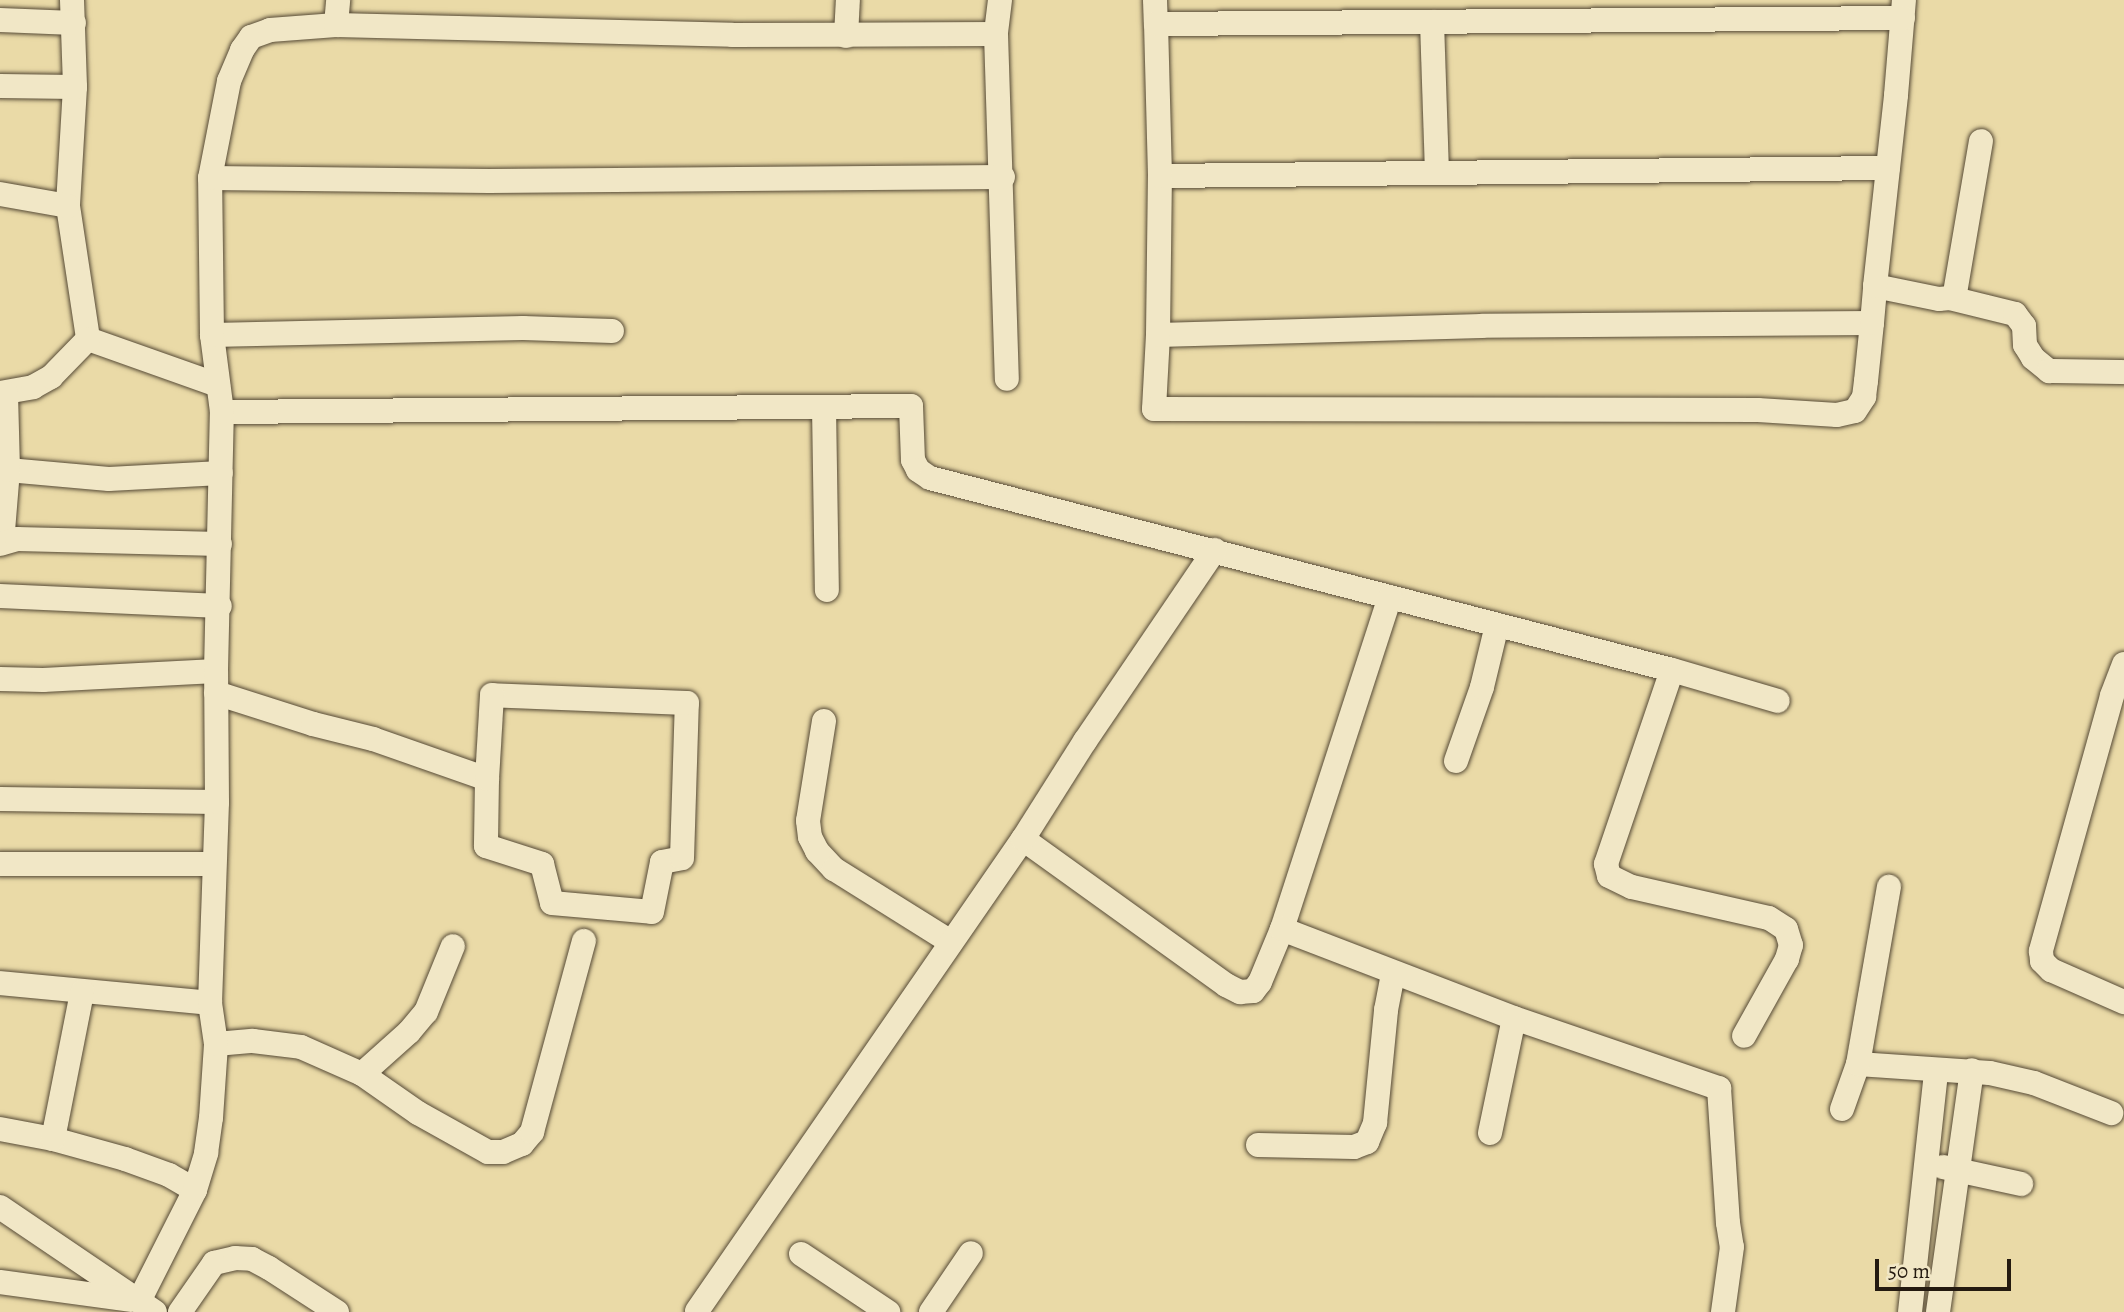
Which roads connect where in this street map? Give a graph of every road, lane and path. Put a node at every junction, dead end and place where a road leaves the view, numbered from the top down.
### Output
1 (338, 0) edge
2 (848, 0) edge
3 (1000, 0) edge
4 (1903, 9) edge
5 (73, 12) edge
6 (1156, 12) edge
7 (0, 20) edge
8 (1432, 22) junction
9 (336, 25) junction
10 (996, 34) junction
11 (846, 36) junction
12 (0, 86) edge
13 (75, 87) junction
14 (1981, 141) dead end
15 (1888, 168) junction
16 (1437, 173) junction
17 (1160, 176) junction
18 (1003, 177) junction
19 (210, 178) junction
20 (0, 194) edge
21 (68, 206) junction
22 (1875, 286) junction
23 (1950, 298) junction
24 (1872, 323) junction
25 (612, 331) dead end
26 (212, 335) junction
27 (1158, 335) junction
28 (88, 339) junction
29 (2124, 372) edge
30 (1007, 379) dead end
31 (218, 385) junction
32 (3, 393) edge
33 (824, 407) junction
34 (222, 412) junction
35 (8, 470) junction
36 (221, 473) junction
37 (1, 543) edge
38 (220, 544) junction
39 (1215, 550) junction
40 (827, 590) dead end
41 (0, 596) edge
42 (1390, 597) junction
43 (220, 606) junction
44 (1497, 625) junction
45 (2124, 664) edge
46 (1672, 670) junction
47 (0, 679) edge
48 (216, 682) junction
49 (1778, 701) dead end
50 (824, 721) dead end
51 (1456, 761) dead end
52 (487, 779) junction
53 (0, 799) edge
54 (217, 802) junction
55 (1023, 839) junction
56 (0, 864) edge
57 (214, 864) junction
58 (1889, 887) dead end
59 (1282, 929) junction
60 (584, 941) dead end
61 (951, 942) junction
62 (453, 946) dead end
63 (1393, 973) junction
64 (0, 983) edge
65 (82, 992) junction
66 (2124, 1002) edge
67 (210, 1003) junction
68 (1514, 1018) junction
69 (1744, 1036) dead end
70 (216, 1044) junction
71 (1858, 1064) junction
72 (1972, 1070) junction
73 (1936, 1071) junction
74 (362, 1074) junction
75 (1842, 1109) dead end
76 (2111, 1113) dead end
77 (0, 1129) edge
78 (1490, 1132) dead end
79 (53, 1139) junction
80 (1258, 1145) dead end
81 (1927, 1166) junction
82 (1958, 1168) junction
83 (2021, 1184) dead end
84 (195, 1190) junction
85 (0, 1207) edge
86 (971, 1253) dead end
87 (801, 1254) dead end
88 (0, 1282) edge
89 (147, 1306) edge
90 (180, 1312) edge
91 (337, 1312) edge
92 (697, 1312) edge
93 (888, 1312) edge
94 (931, 1312) edge
95 (1723, 1312) edge
96 (1910, 1312) edge
97 (1938, 1312) edge

1 - 9 street
2 - 11 street
3 - 10 street
4 - 8 street
4 - 15 street
5 - 7 street
5 - 13 street
6 - 8 street
6 - 17 street
8 - 16 street
9 - 11 street
9 - 19 street
10 - 11 street
10 - 18 street
12 - 13 street
13 - 21 street
14 - 23 street
15 - 16 street
15 - 22 street
16 - 17 street
17 - 27 street
18 - 19 street
18 - 30 street
19 - 26 street
20 - 21 street
21 - 28 street
22 - 23 street
22 - 24 street
23 - 29 street
24 - 27 street
24 - 27 street
25 - 26 street
26 - 31 street
28 - 31 street
28 - 32 street
31 - 34 street
32 - 35 street
33 - 34 street
33 - 39 street
33 - 40 street
34 - 36 street
35 - 36 street
35 - 37 street
36 - 38 street
37 - 38 street
38 - 43 street
39 - 42 street
39 - 55 street
41 - 43 street
42 - 44 street
42 - 59 street
43 - 48 street
44 - 46 street
44 - 51 street
45 - 66 street
46 - 49 street
46 - 69 street
47 - 48 street
48 - 52 street
48 - 54 street
50 - 61 street
52 - 52 street
53 - 54 street
54 - 57 street
55 - 59 street
55 - 61 street
56 - 57 street
57 - 67 street
58 - 71 street
59 - 63 street
60 - 74 street
61 - 92 street
62 - 74 street
63 - 68 street
63 - 80 street
64 - 65 street
65 - 67 street
65 - 79 street
67 - 70 street
68 - 78 street
68 - 95 street
70 - 74 street
70 - 84 street
71 - 73 street
71 - 75 street
72 - 73 street
72 - 76 street
72 - 82 street
73 - 81 street
77 - 79 street
79 - 84 street
81 - 82 street
81 - 96 street
82 - 83 street
82 - 97 street
84 - 89 street
85 - 89 street
86 - 94 street
87 - 93 street
88 - 89 street
90 - 91 street

